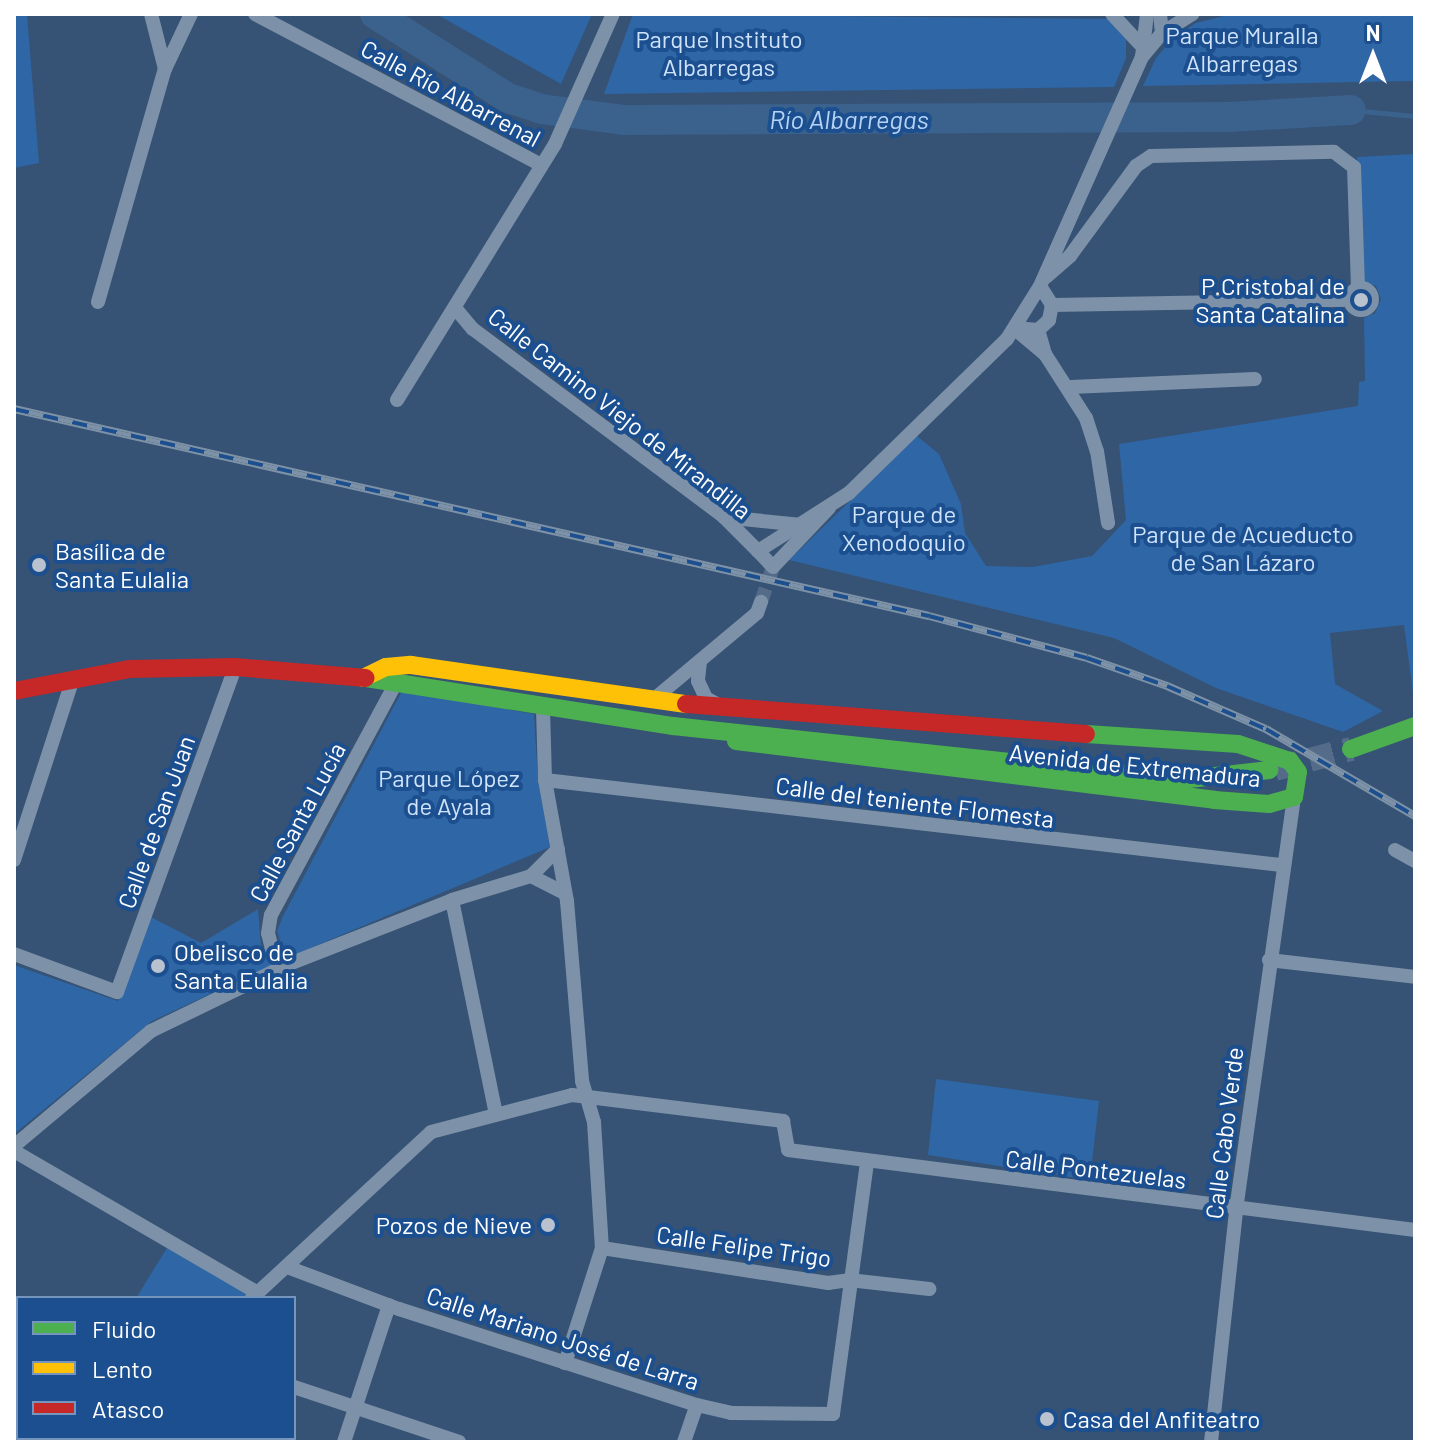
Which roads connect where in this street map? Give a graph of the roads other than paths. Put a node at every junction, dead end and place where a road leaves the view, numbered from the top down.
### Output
1 (151, 14) edge
2 (191, 14) edge
3 (255, 14) edge
4 (613, 14) edge
5 (1112, 14) edge
6 (1147, 14) edge
7 (1160, 14) edge
8 (1193, 14) edge
9 (1162, 33) junction
10 (1141, 51) junction
11 (165, 69) junction
12 (542, 165) junction
13 (1041, 283) junction
14 (98, 302) dead end
15 (1052, 305) junction
16 (456, 309) junction
17 (1015, 328) junction
18 (1038, 330) junction
19 (1045, 354) junction
20 (1255, 379) dead end
21 (1071, 387) junction
22 (397, 400) dead end
23 (829, 508) junction
24 (724, 517) junction
25 (1108, 523) dead end
26 (802, 525) junction
27 (758, 551) junction
28 (761, 602) tunnel mouth
29 (700, 661) junction
30 (235, 667) junction
31 (363, 678) junction
32 (72, 681) junction
33 (396, 683) junction
34 (14, 691) edge
35 (654, 699) junction
36 (543, 708) junction
37 (725, 709) junction
38 (840, 719) junction
39 (673, 726) junction
40 (1415, 726) edge
41 (872, 747) junction
42 (1351, 749) tunnel mouth
43 (1269, 770) tunnel mouth
44 (545, 780) junction
45 (1294, 797) junction
46 (1269, 804) junction
47 (1286, 831) junction
48 (558, 849) junction
49 (1395, 850) dead end
50 (14, 860) edge
51 (1415, 861) edge
52 (1281, 865) junction
53 (531, 876) junction
54 (565, 893) junction
55 (452, 900) junction
56 (14, 954) edge
57 (1269, 960) junction
58 (289, 964) junction
59 (1415, 977) edge
60 (590, 1095) junction
61 (496, 1115) junction
62 (14, 1148) edge
63 (867, 1161) junction
64 (1236, 1210) junction
65 (1415, 1230) edge
66 (602, 1248) junction
67 (287, 1267) junction
68 (849, 1280) junction
69 (929, 1289) dead end
70 (254, 1295) edge
71 (389, 1305) junction
72 (565, 1363) junction
73 (296, 1388) edge
74 (697, 1405) junction
75 (356, 1408) junction
76 (344, 1442) edge
77 (459, 1442) edge
78 (684, 1442) edge
79 (1211, 1442) edge

1 - 11 street
2 - 11 street
3 - 12 street, Calle Río Albarrenal
4 - 12 street, Calle Camino Viejo de Mirandilla
5 - 10 street
6 - 10 street
7 - 9 street
8 - 9 street
9 - 10 street
10 - 13 street
11 - 14 street
12 - 16 street, Calle Camino Viejo de Mirandilla
13 - 15 street
13 - 15 street
13 - 17 street
15 - 18 street
16 - 22 street, Calle Camino Viejo de Mirandilla
16 - 24 street, Calle Camino Viejo de Mirandilla
17 - 18 street
17 - 19 street
17 - 23 street
18 - 19 street
19 - 21 street
20 - 21 street
21 - 25 street
23 - 26 street
23 - 27 street, Calle Camino Viejo de Mirandilla
24 - 26 street
24 - 27 street, Calle Camino Viejo de Mirandilla
26 - 27 street
28 - 29 street
29 - 35 street
29 - 37 street
30 - 31 street, Avenida de Extremadura
30 - 32 street, Avenida de Extremadura
30 - 56 street, Calle de San Juan
31 - 33 street, Avenida de Extremadura
31 - 35 street, Avenida de Extremadura
32 - 34 street, Avenida de Extremadura
32 - 50 street
33 - 36 street, Avenida de Extremadura
33 - 58 street, Calle Santa Lucía
35 - 37 street, Avenida de Extremadura
36 - 39 street, Avenida de Extremadura
36 - 44 street
37 - 38 street, Avenida de Extremadura
38 - 41 street
38 - 45 street, Avenida de Extremadura
39 - 41 street, Avenida de Extremadura
39 - 46 street, Avenida de Extremadura
40 - 42 street
41 - 43 street, Avenida de Extremadura
44 - 48 street
44 - 52 street, Calle del teniente Flomesta
45 - 46 street, Avenida de Extremadura
45 - 47 street, Calle Cabo Verde
46 - 47 street
47 - 52 street, Calle Cabo Verde
48 - 53 street
48 - 54 street
49 - 51 street
52 - 57 street, Calle Cabo Verde
53 - 54 street
53 - 55 street
54 - 60 street
55 - 58 street
55 - 61 street
57 - 59 street
57 - 64 street, Calle Cabo Verde
58 - 62 street
60 - 61 street
60 - 63 street, Calle Pontezuelas
60 - 66 street
61 - 67 street
62 - 70 street
63 - 64 street, Calle Pontezuelas
63 - 68 street
64 - 65 street, Calle Pontezuelas
64 - 79 street, Calle Cabo Verde
66 - 68 street, Calle Felipe Trigo
66 - 72 street
67 - 70 street
67 - 71 street, Calle Mariano José de Larra
68 - 69 street, Calle Felipe Trigo
68 - 74 street, Calle Mariano José de Larra
71 - 72 street, Calle Mariano José de Larra
71 - 75 street
72 - 74 street, Calle Mariano José de Larra
73 - 75 street
74 - 78 street
75 - 76 street
75 - 77 street

